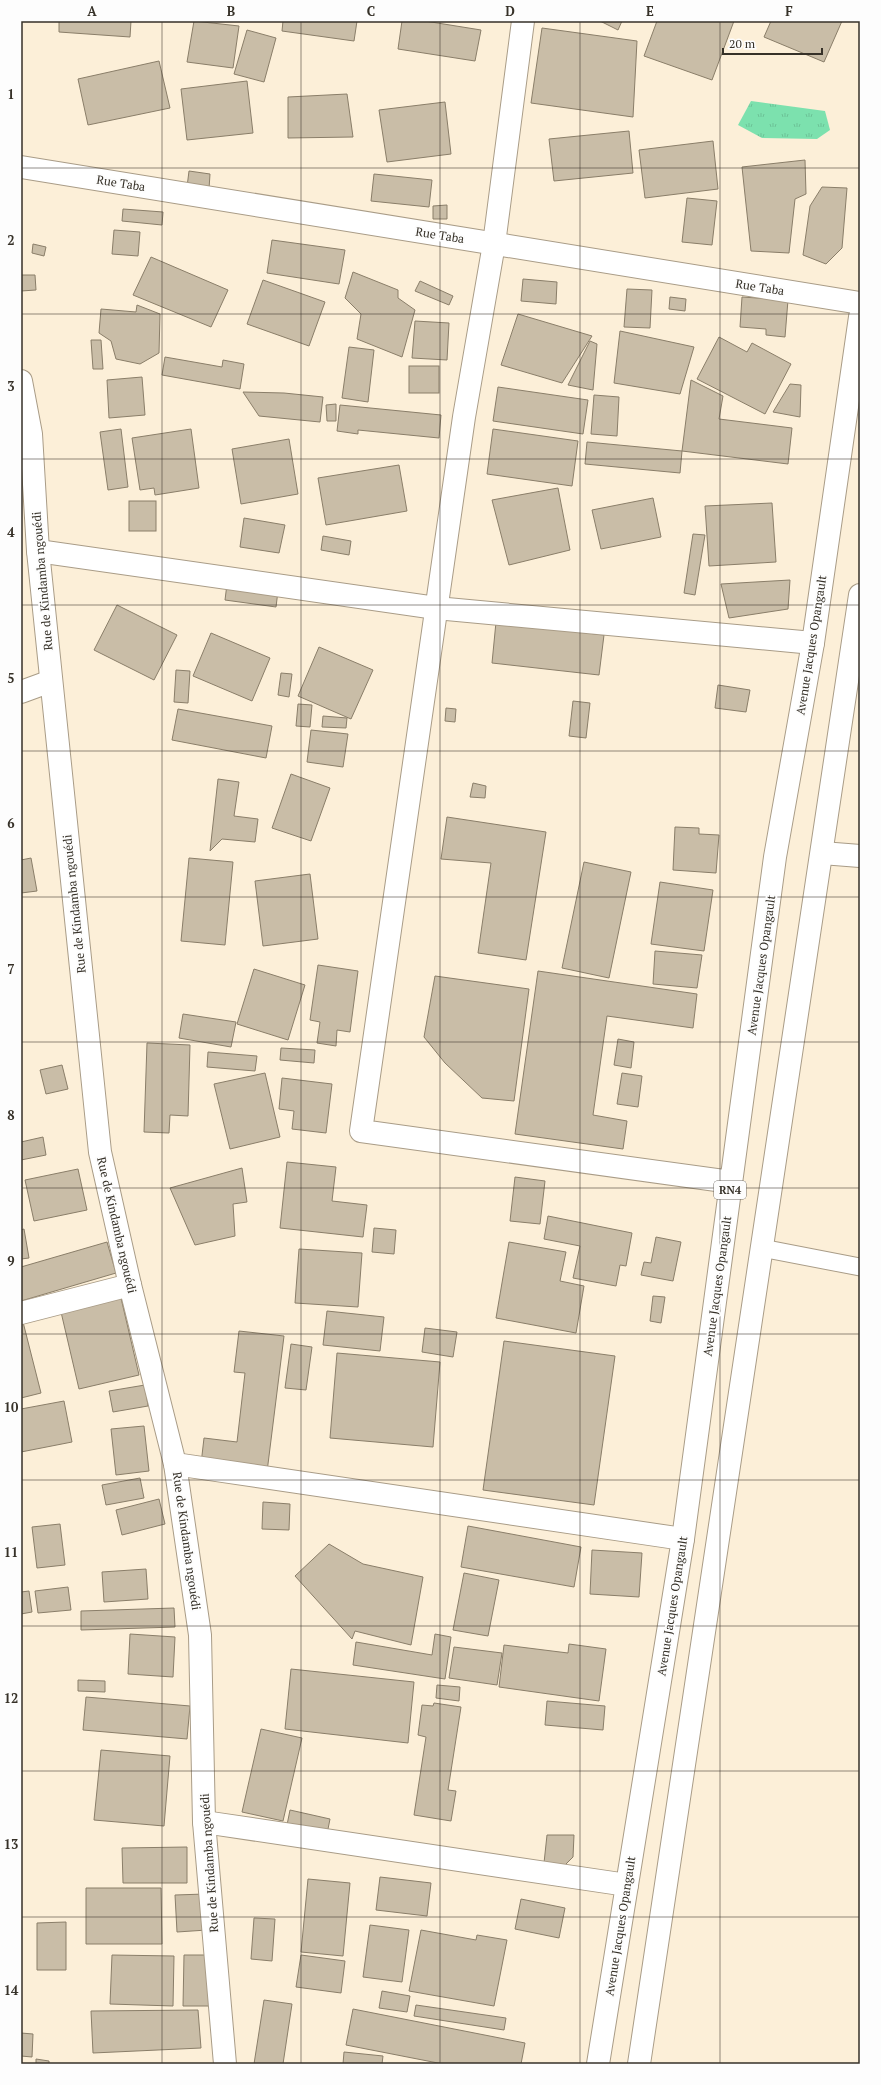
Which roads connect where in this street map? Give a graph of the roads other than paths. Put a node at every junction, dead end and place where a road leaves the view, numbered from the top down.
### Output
1 (523, 21) edge
2 (21, 167) edge
3 (494, 244) junction
4 (860, 303) edge
5 (860, 317) edge
6 (21, 381) edge
7 (26, 436) edge
8 (38, 550) junction
9 (860, 595) edge
10 (436, 608) junction
11 (813, 643) junction
12 (51, 681) junction
13 (21, 692) edge
14 (822, 853) junction
15 (860, 856) edge
16 (731, 1182) junction
17 (762, 1248) junction
18 (860, 1266) edge
19 (130, 1285) junction
20 (21, 1313) edge
21 (175, 1464) junction
22 (683, 1539) junction
23 (204, 1822) junction
24 (627, 1885) junction
25 (225, 2064) edge
26 (598, 2064) edge
27 (639, 2064) edge

1 - 3 main road
2 - 3 main road, Rue Taba
3 - 4 main road, Rue Taba
3 - 10 main road
5 - 11 main road, Avenue Jacques Opangault / RN4
6 - 7 main road, Rue de Kindamba ngouédi
7 - 8 main road, Rue de Kindamba ngouédi
8 - 10 main road
8 - 12 main road, Rue de Kindamba ngouédi
9 - 14 main road
10 - 11 main road
10 - 16 main road
11 - 16 main road, Avenue Jacques Opangault / RN4
12 - 13 main road
12 - 19 main road, Rue de Kindamba ngouédi
14 - 15 main road
14 - 17 main road
16 - 22 main road, Avenue Jacques Opangault / RN4
17 - 18 lane
17 - 27 main road
19 - 20 main road
19 - 21 main road, Rue de Kindamba ngouédi
21 - 22 main road
21 - 23 main road, Rue de Kindamba ngouédi
22 - 24 main road, Avenue Jacques Opangault / RN4
23 - 24 main road
23 - 25 main road, Rue de Kindamba ngouédi
24 - 26 main road, Avenue Jacques Opangault / RN4

